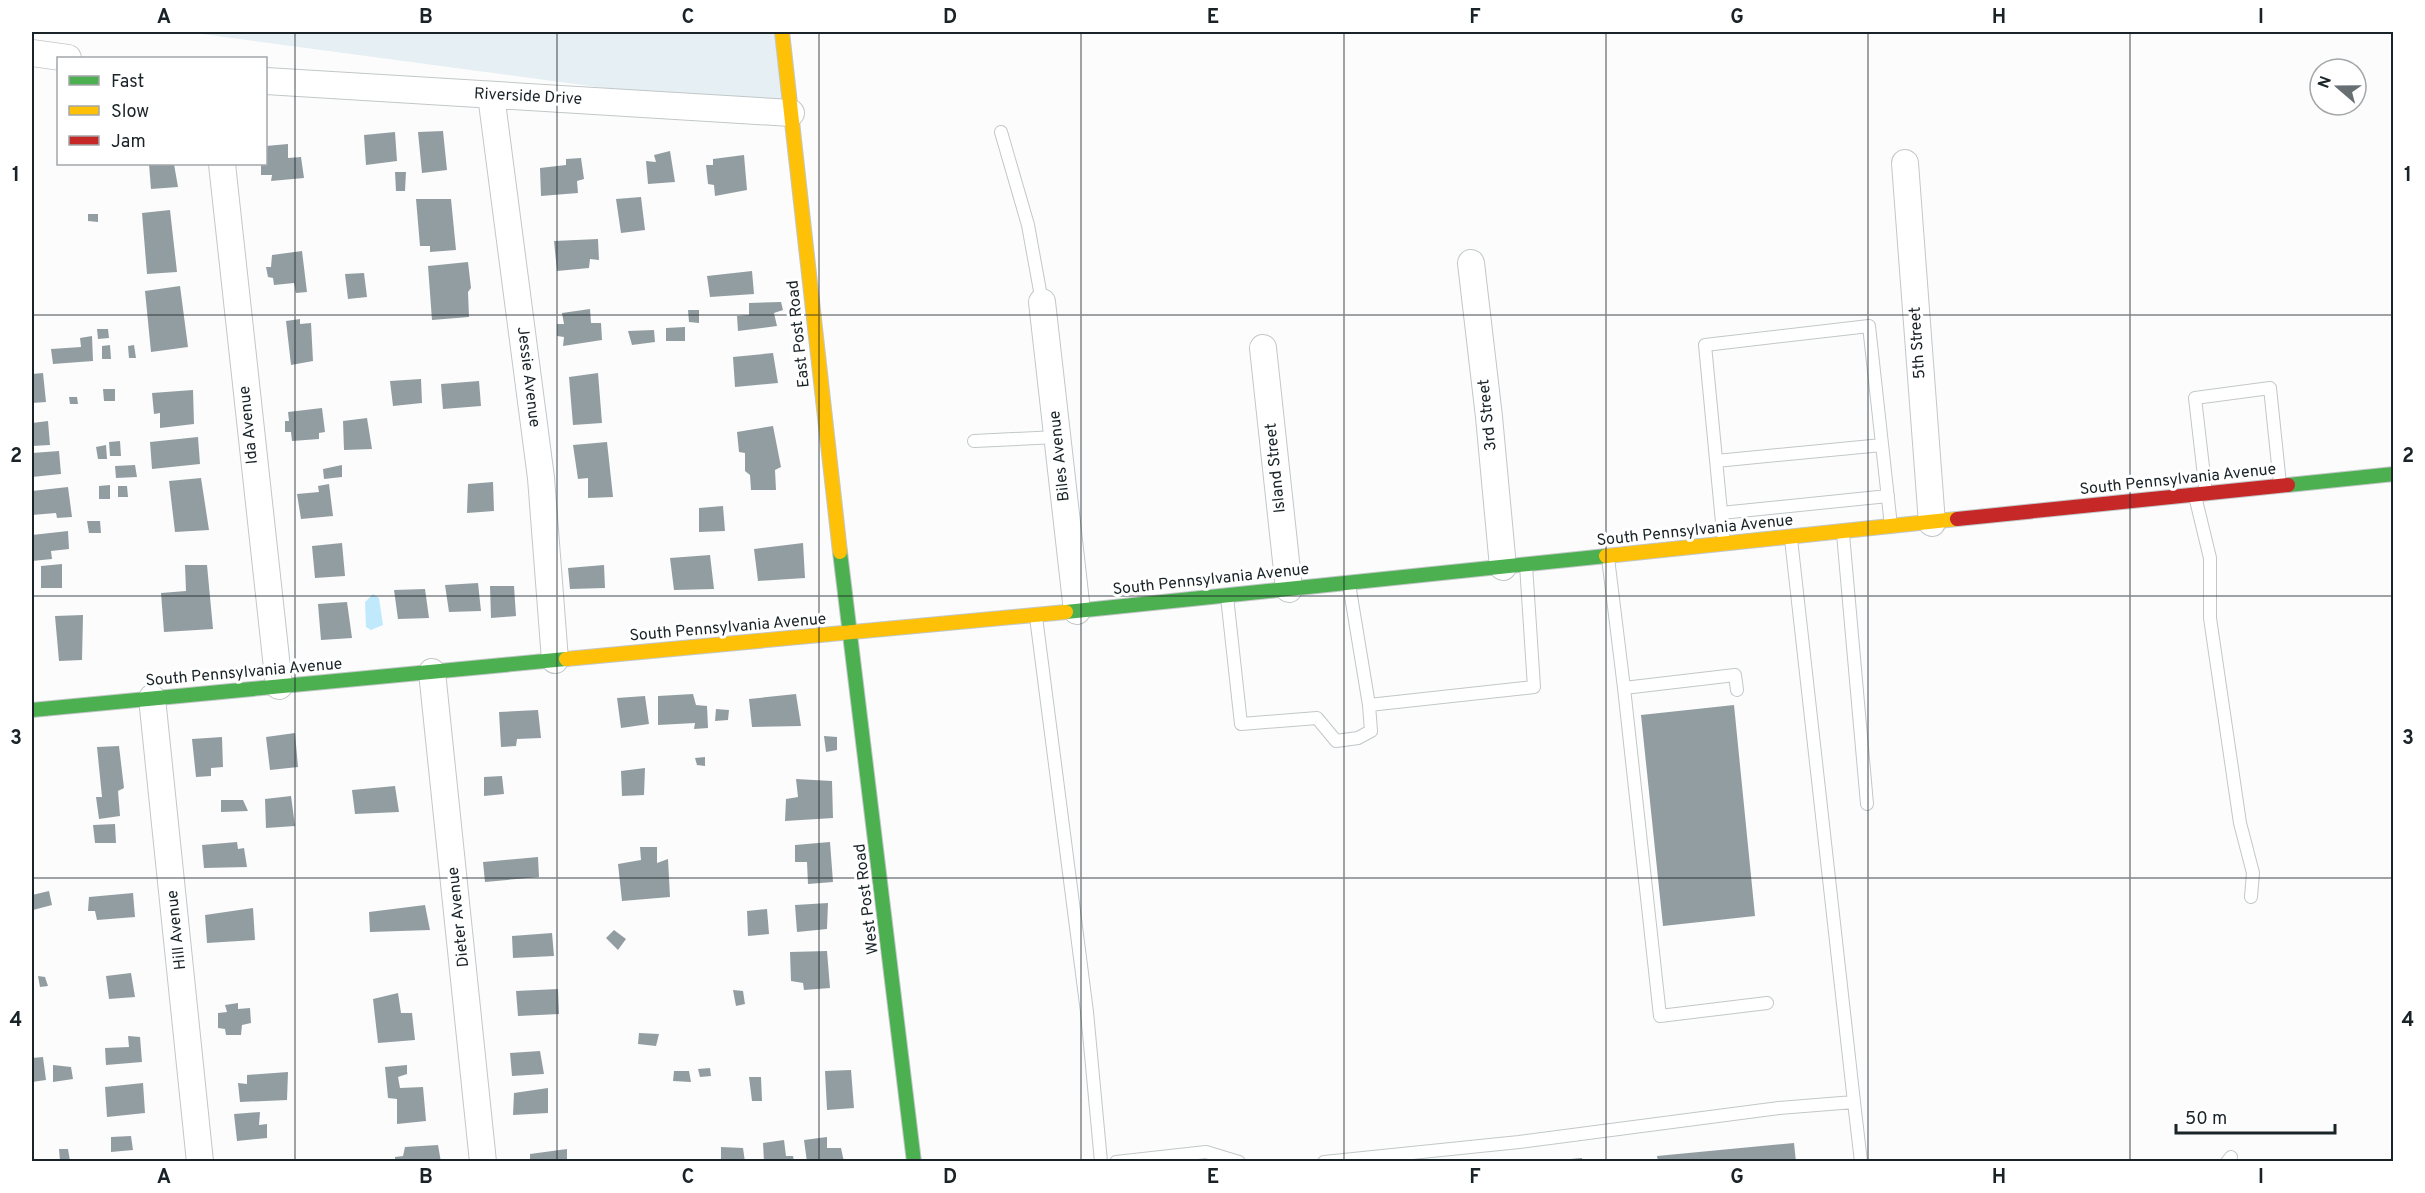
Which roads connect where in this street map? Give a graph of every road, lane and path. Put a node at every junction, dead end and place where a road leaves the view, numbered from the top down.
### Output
1 (782, 32) edge
2 (32, 54) edge
3 (59, 57) edge
4 (267, 81) edge
5 (491, 95) junction
6 (791, 113) junction
7 (1001, 132) dead end
8 (1905, 163) dead end
9 (222, 165) edge
10 (1471, 263) dead end
11 (1042, 302) joint
12 (1263, 348) dead end
13 (1058, 437) junction
14 (974, 441) dead end
15 (1882, 445) junction
16 (1716, 461) junction
17 (2394, 474) edge
18 (2280, 486) junction
19 (2201, 494) junction
20 (1888, 496) junction
21 (1721, 513) junction
22 (1932, 523) junction
23 (1892, 527) junction
24 (1843, 532) junction
25 (1791, 538) junction
26 (1724, 545) junction
27 (1608, 556) junction
28 (1515, 566) junction
29 (1349, 583) junction
30 (1289, 589) junction
31 (1226, 595) junction
32 (1077, 610) junction
33 (1036, 613) junction
34 (849, 633) junction
35 (555, 660) junction
36 (432, 672) junction
37 (279, 686) junction
38 (1624, 688) junction
39 (1737, 690) dead end
40 (152, 698) junction
41 (1369, 705) junction
42 (32, 710) edge
43 (1867, 804) dead end
44 (2251, 897) dead end
45 (1767, 1003) dead end
46 (1854, 1102) junction
47 (200, 1161) edge
48 (483, 1161) edge
49 (914, 1161) edge
50 (1101, 1161) edge
51 (1116, 1161) edge
52 (1239, 1161) edge
53 (1324, 1161) edge
54 (1861, 1161) edge

1 - 6 main road, East Post Road
2 - 3 street
4 - 5 street, Riverside Drive
5 - 6 street, Riverside Drive
5 - 35 street, Jessie Avenue
6 - 34 main road, East Post Road
7 - 11 lane
8 - 22 street, 5th Street
9 - 37 street, Ida Avenue
10 - 28 street, 3rd Street
11 - 13 street, Biles Avenue
12 - 30 street, Island Street
13 - 14 lane
13 - 32 street, Biles Avenue
15 - 16 lane
15 - 16 lane
15 - 20 lane
16 - 21 lane
17 - 18 main road, South Pennsylvania Avenue
18 - 19 main road, South Pennsylvania Avenue
18 - 19 lane
19 - 22 main road, South Pennsylvania Avenue
19 - 44 lane
20 - 21 lane
20 - 23 lane
21 - 26 lane
22 - 23 main road, South Pennsylvania Avenue
23 - 24 main road, South Pennsylvania Avenue
24 - 25 main road, South Pennsylvania Avenue
24 - 43 lane
25 - 26 main road, South Pennsylvania Avenue
25 - 46 lane
26 - 27 main road, South Pennsylvania Avenue
27 - 28 main road, South Pennsylvania Avenue
27 - 38 lane
28 - 29 main road, South Pennsylvania Avenue
28 - 41 lane
29 - 30 main road, South Pennsylvania Avenue
29 - 41 lane
30 - 31 main road, South Pennsylvania Avenue
31 - 32 main road, South Pennsylvania Avenue
31 - 41 lane
32 - 33 main road, South Pennsylvania Avenue
33 - 34 main road, South Pennsylvania Avenue
33 - 50 lane
34 - 35 main road, South Pennsylvania Avenue
34 - 49 main road, West Post Road
35 - 36 main road, South Pennsylvania Avenue
36 - 37 main road, South Pennsylvania Avenue
36 - 48 street, Dieter Avenue
37 - 40 main road, South Pennsylvania Avenue
38 - 39 lane
38 - 45 lane
40 - 42 main road, South Pennsylvania Avenue
40 - 47 street, Hill Avenue
46 - 53 lane
46 - 54 lane
51 - 52 lane

